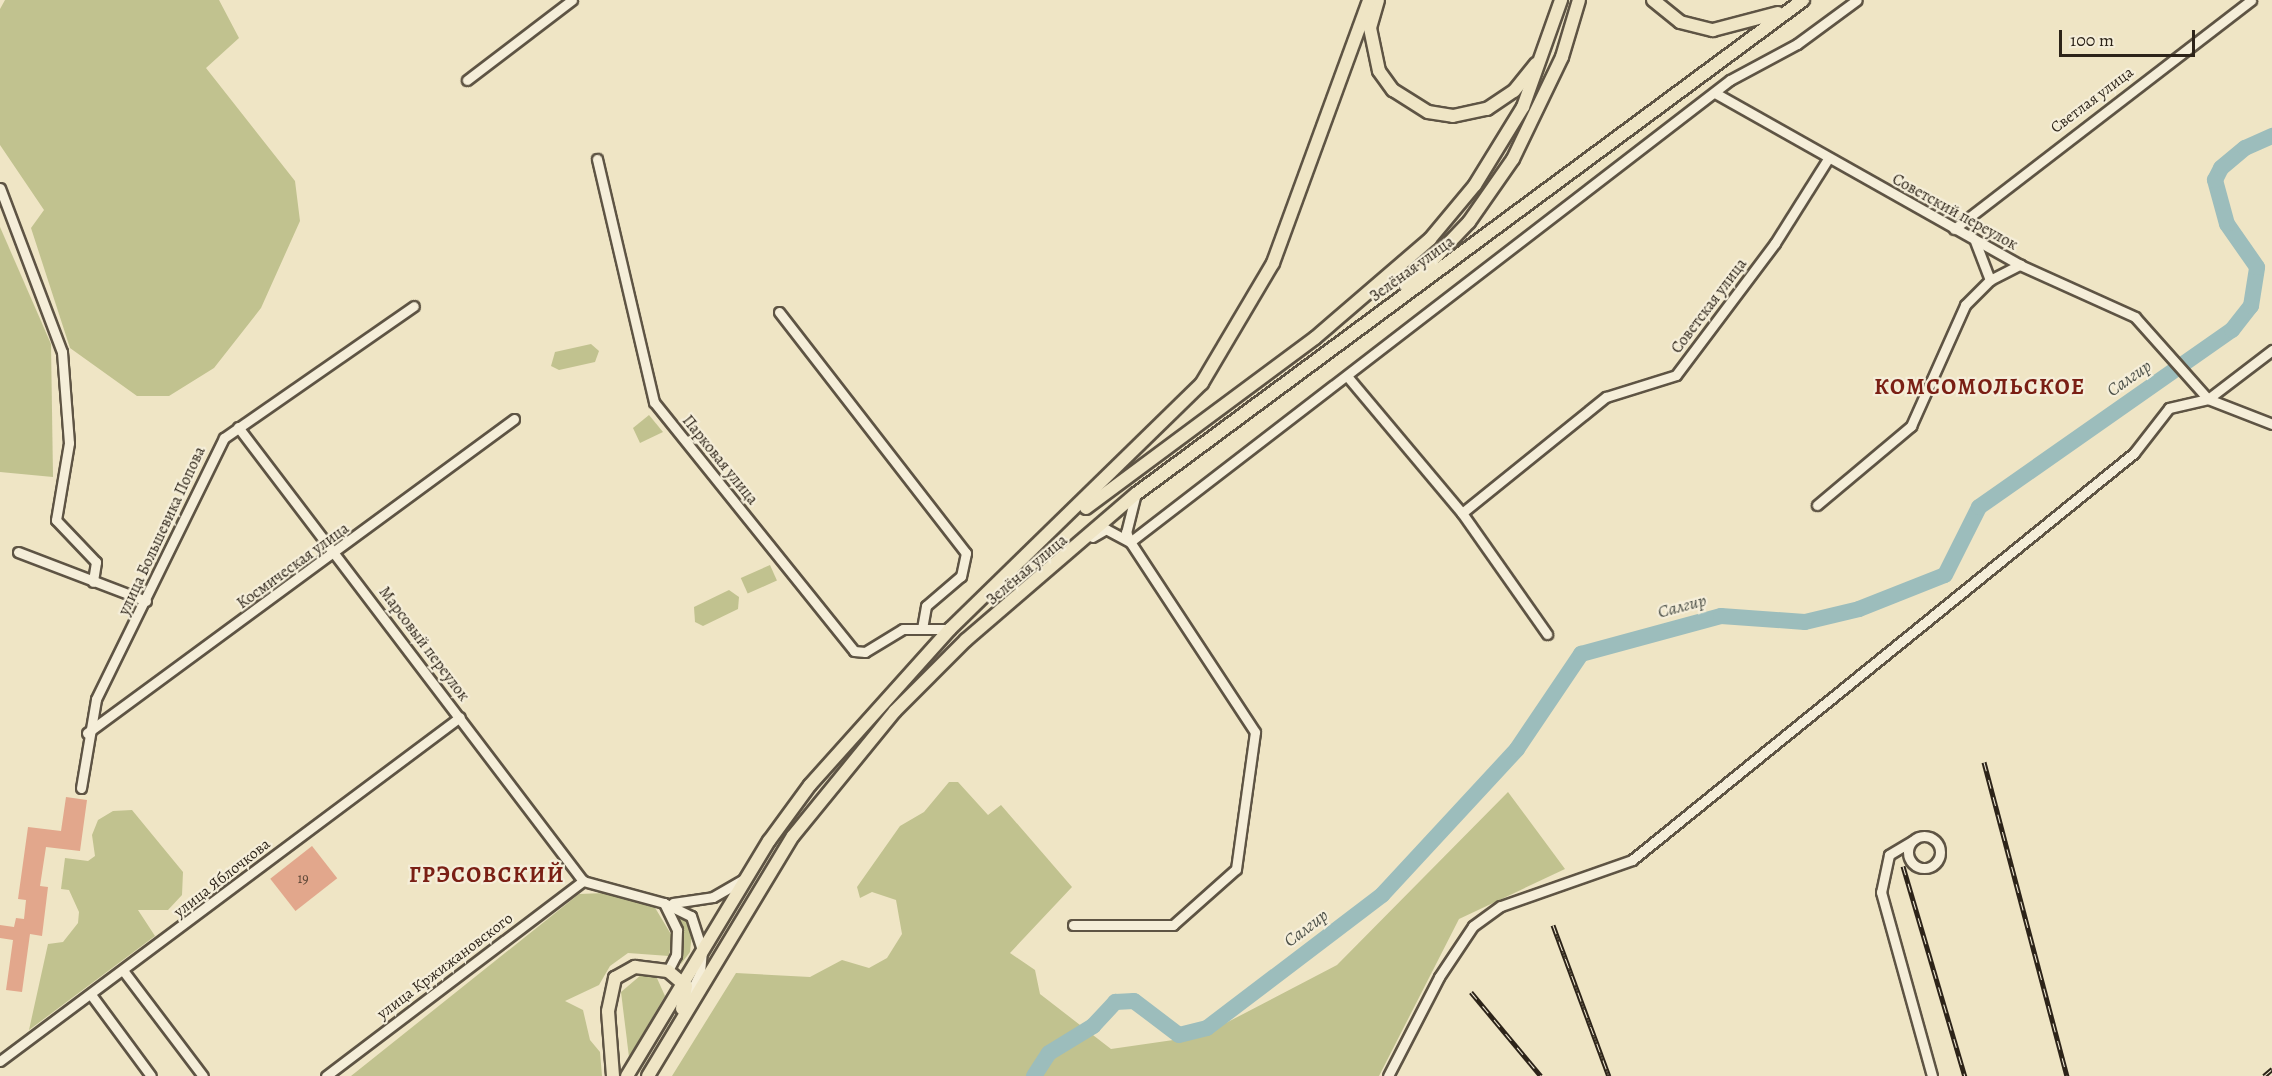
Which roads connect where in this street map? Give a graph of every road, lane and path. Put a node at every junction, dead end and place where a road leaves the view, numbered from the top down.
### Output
1 (572, 0) edge
2 (1369, 0) edge
3 (1378, 0) edge
4 (1561, 0) edge
5 (1579, 0) edge
6 (1653, 0) edge
7 (1857, 0) edge
8 (2252, 0) edge
9 (1798, 4) edge
10 (1546, 52) junction
11 (467, 80) dead end
12 (1715, 93) junction
13 (597, 159) dead end
14 (1828, 159) junction
15 (0, 188) edge
16 (1954, 229) junction
17 (1975, 240) junction
18 (2020, 265) junction
19 (1990, 280) junction
20 (414, 306) dead end
21 (1385, 309) junction
22 (779, 312) dead end
23 (2272, 350) edge
24 (1347, 376) junction
25 (2208, 399) junction
26 (514, 419) dead end
27 (2272, 424) edge
28 (238, 427) junction
29 (1136, 494) junction
30 (1817, 505) dead end
31 (1462, 513) junction
32 (1057, 530) junction
33 (1127, 539) junction
34 (18, 552) dead end
35 (335, 553) junction
36 (93, 582) junction
37 (146, 602) junction
38 (922, 629) junction
39 (950, 629) junction
40 (1547, 634) dead end
41 (966, 640) junction
42 (459, 717) junction
43 (87, 733) junction
44 (81, 788) dead end
45 (1912, 840) dead end
46 (749, 876) junction
47 (583, 881) junction
48 (664, 903) junction
49 (1073, 925) dead end
50 (702, 950) junction
51 (668, 970) junction
52 (125, 973) junction
53 (684, 981) junction
54 (92, 996) junction
55 (682, 1008) junction
56 (0, 1061) edge
57 (649, 1074) edge
58 (151, 1076) edge
59 (202, 1076) edge
60 (326, 1076) edge
61 (613, 1076) edge
62 (627, 1076) edge
63 (1388, 1076) edge
64 (1932, 1076) edge

1 - 11 street
2 - 32 main road
3 - 10 main road
4 - 10 main road
5 - 21 main road
6 - 9 main road
7 - 12 street
8 - 16 street, Светлая улица
9 - 21 main road, Зелёная улица
10 - 32 main road
12 - 14 street, Советский переулок
12 - 24 street
13 - 38 street, Парковая улица
14 - 16 street, Советский переулок
14 - 31 street, Советская улица
15 - 36 street
16 - 17 street, Советский переулок
17 - 18 street, Советский переулок
17 - 19 street
18 - 19 street
18 - 25 street, Советский переулок
19 - 30 street
20 - 28 street, улица Большевика Попова
21 - 29 main road, Зелёная улица
22 - 38 street
23 - 25 street
24 - 31 street
24 - 33 street
25 - 27 street, Советский переулок
25 - 63 street
26 - 35 street, Космическая улица
28 - 35 street, Марсовый переулок
28 - 37 street, улица Большевика Попова
29 - 33 street
29 - 41 main road, Зелёная улица
31 - 40 street
32 - 39 main road
33 - 41 street, Зелёная улица
33 - 49 street
34 - 36 street
35 - 42 street, Марсовый переулок
35 - 43 street, Космическая улица
36 - 37 street
37 - 43 street, улица Большевика Попова
38 - 39 street, Парковая улица
39 - 46 main road
41 - 57 main road, Зелёная улица
42 - 47 street, Марсовый переулок
42 - 52 street, улица Яблочкова
43 - 44 street, улица Большевика Попова
45 - 64 street
46 - 48 street
46 - 50 main road
47 - 48 street
47 - 60 street, улица Кржижановского
48 - 50 street
48 - 51 street
50 - 53 main road
50 - 55 street
51 - 53 main road
51 - 61 main road
52 - 54 street, улица Яблочкова
52 - 59 street
53 - 55 main road
53 - 62 main road
54 - 56 street, улица Яблочкова
54 - 58 street
55 - 57 main road

